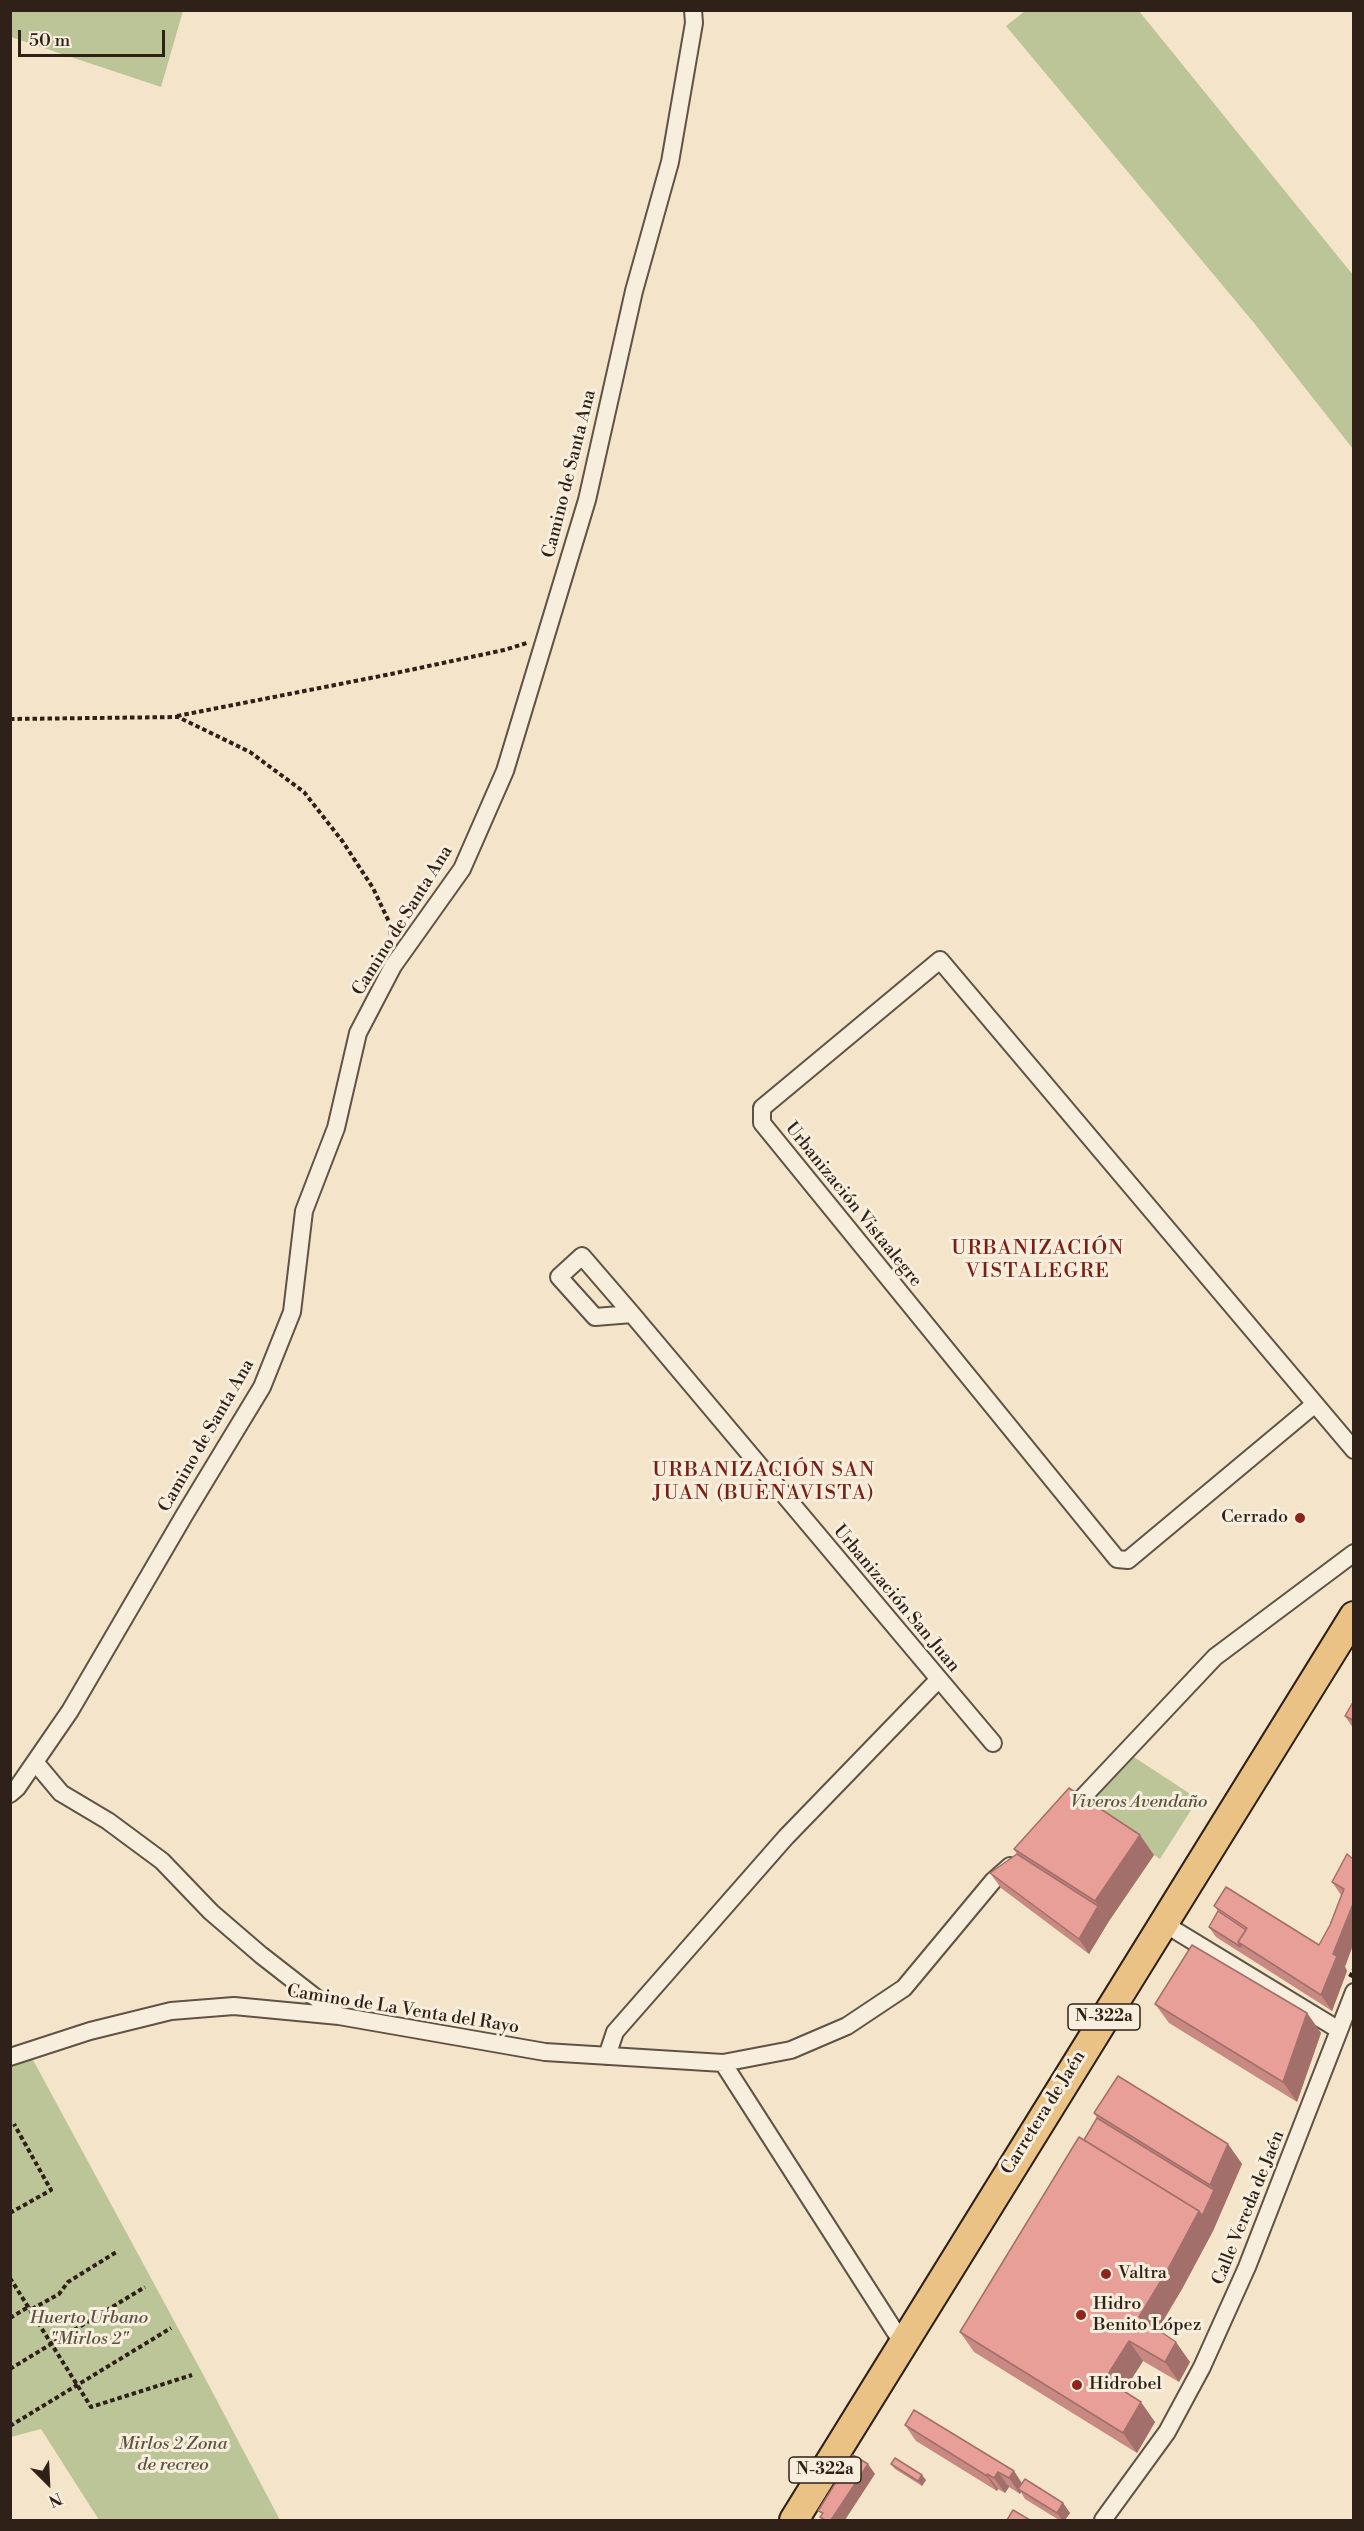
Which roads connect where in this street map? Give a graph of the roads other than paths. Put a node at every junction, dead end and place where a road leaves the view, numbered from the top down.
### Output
1 (693, 10) edge
2 (632, 1314) dead end
3 (1315, 1404) junction
4 (1353, 1450) edge
5 (1353, 1553) edge
6 (1353, 1616) edge
7 (939, 1679) junction
8 (993, 1743) dead end
9 (35, 1762) junction
10 (10, 1794) edge
11 (1051, 1828) edge
12 (1018, 1858) edge
13 (1163, 1923) junction
14 (1353, 1992) edge
15 (339, 2016) junction
16 (1339, 2030) junction
17 (607, 2056) junction
18 (10, 2057) edge
19 (723, 2063) junction
20 (903, 2344) junction
21 (794, 2520) edge
22 (1103, 2520) edge

1 - 9 street, Camino de Santa Ana
2 - 7 street, Urbanización San Juan
3 - 3 street, Urbanización Vistaalegre
3 - 4 street, Urbanización Vistaalegre
5 - 11 street
6 - 13 highway, Carretera de Jaén / N-322a
7 - 8 street, Urbanización San Juan
7 - 17 street
9 - 10 street, Camino de Santa Ana
9 - 15 street
12 - 19 street, Camino de La Venta del Rayo
13 - 16 street
13 - 20 highway, Carretera de Jaén / N-322a
14 - 16 street, Calle Vereda de Jaén
15 - 17 street, Camino de La Venta del Rayo
15 - 18 street, Camino de La Venta del Rayo
16 - 22 street, Calle Vereda de Jaén
17 - 19 street, Camino de La Venta del Rayo
19 - 20 street
20 - 21 highway, Carretera de Jaén / N-322a

